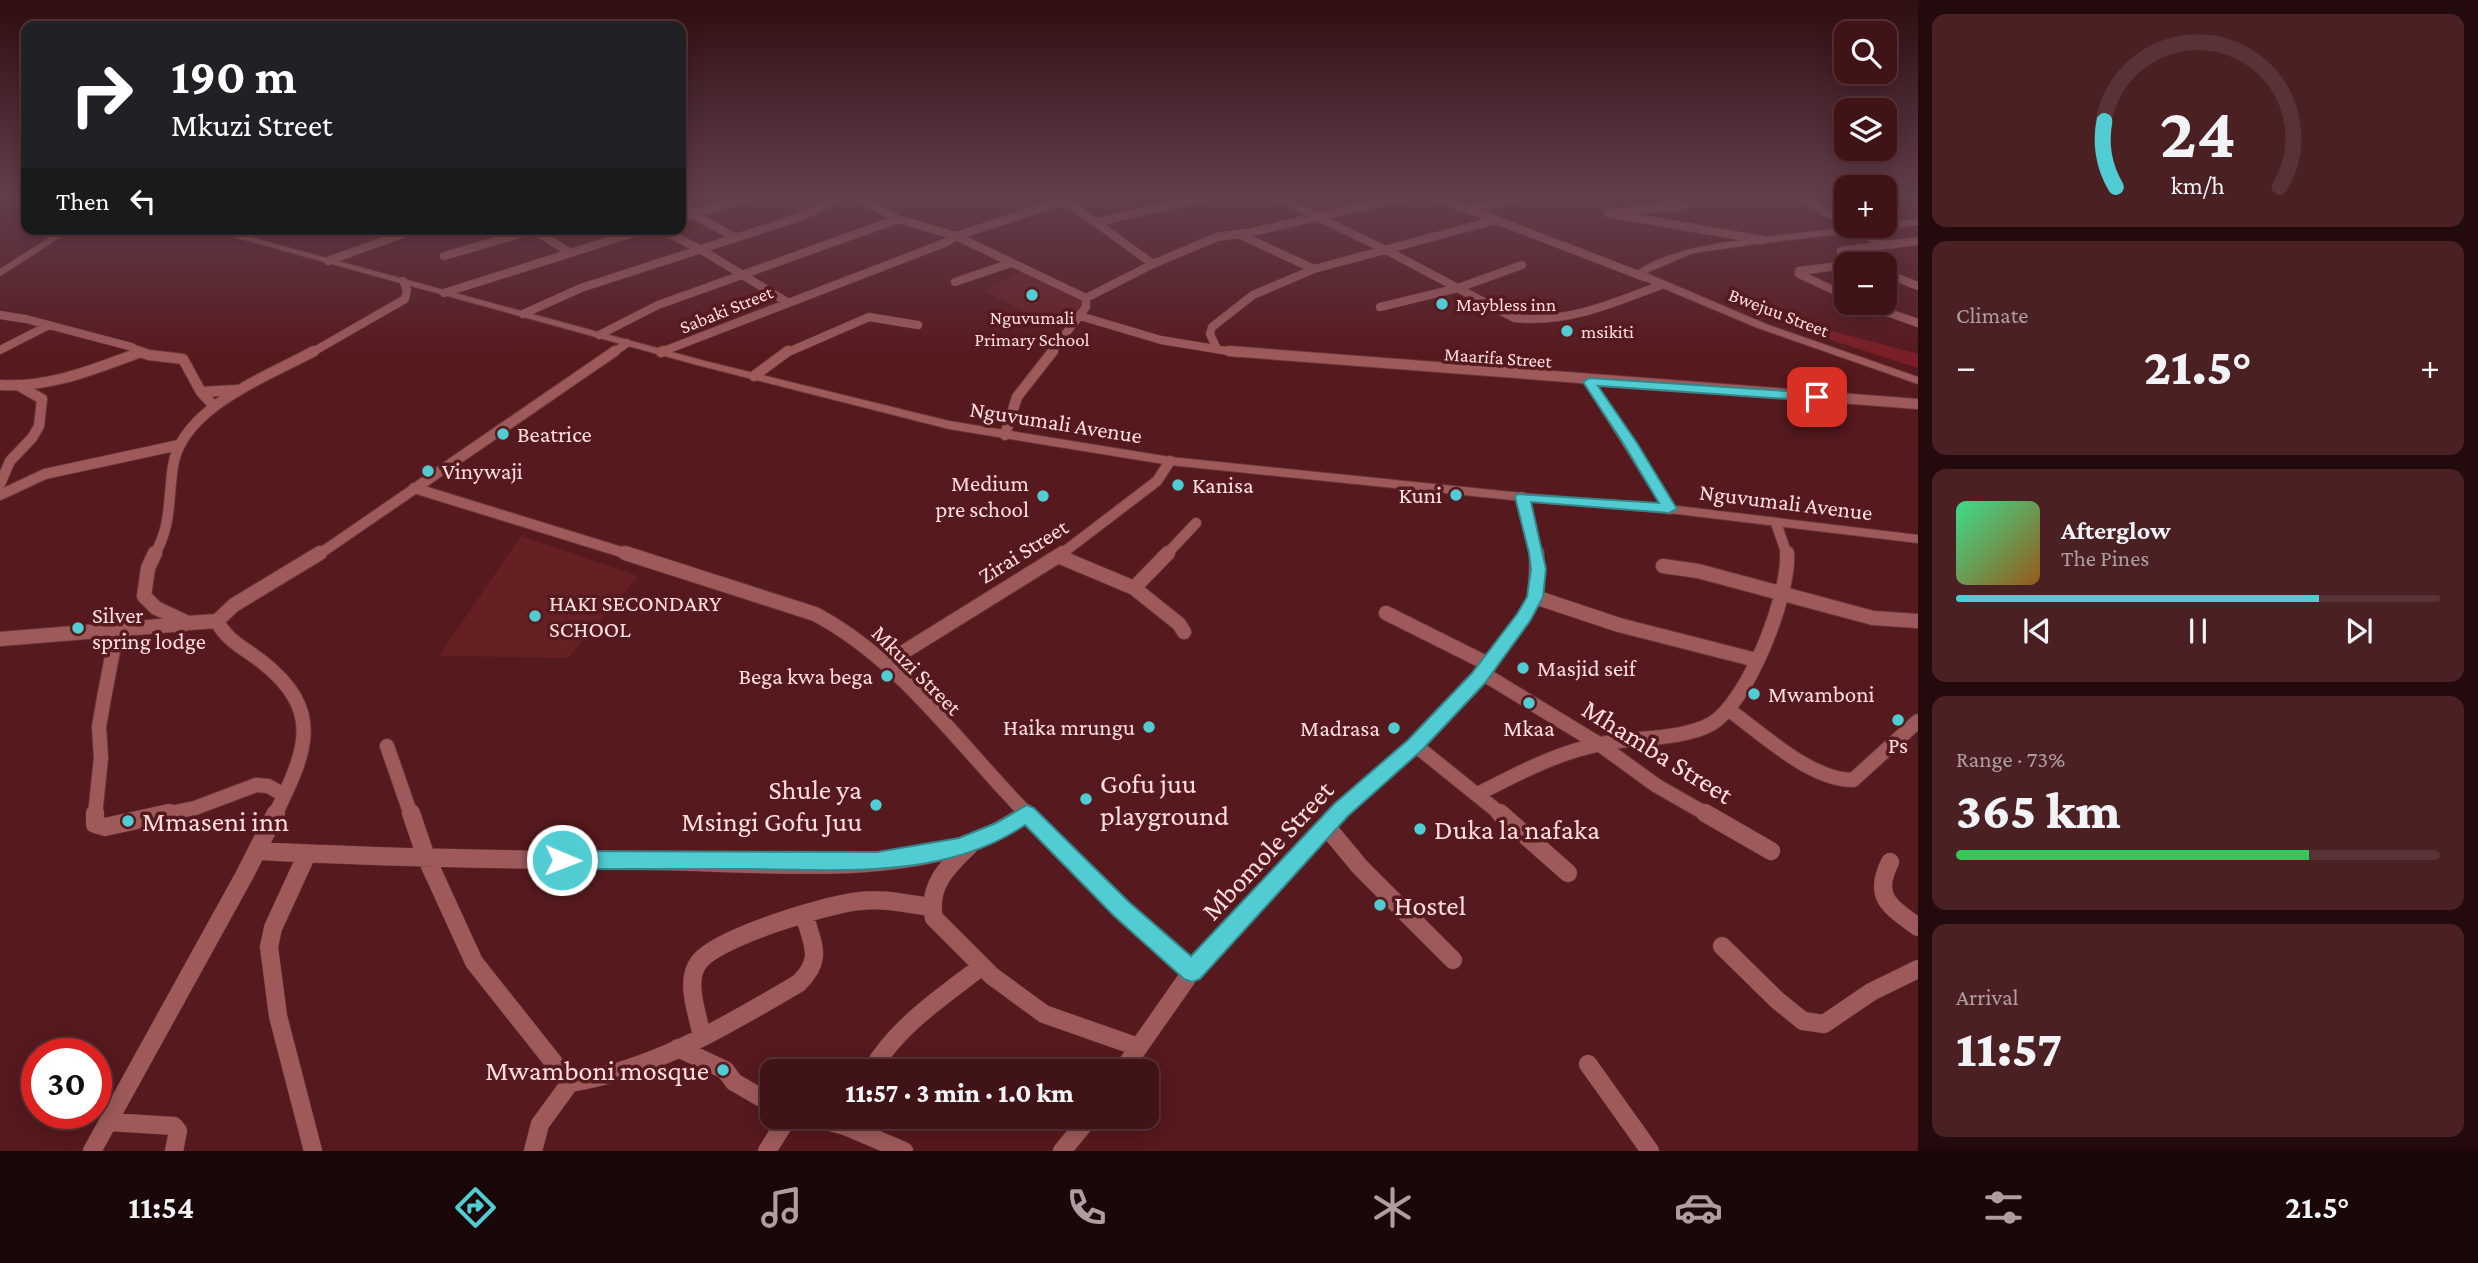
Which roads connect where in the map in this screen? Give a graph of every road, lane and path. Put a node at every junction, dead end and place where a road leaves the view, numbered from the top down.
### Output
1 (37, 250) edge
2 (286, 250) edge
3 (359, 250) edge
4 (467, 250) edge
5 (564, 250) edge
6 (579, 250) edge
7 (698, 250) edge
8 (701, 250) edge
9 (811, 250) edge
10 (926, 250) edge
11 (984, 250) edge
12 (1134, 250) edge
13 (1191, 250) edge
14 (1272, 250) edge
15 (1386, 250) joint
16 (1573, 250) edge
17 (1699, 250) edge
18 (569, 253) junction
19 (444, 257) dead end
20 (328, 261) junction
21 (1011, 263) junction
22 (1153, 264) junction
23 (1522, 265) dead end
24 (1834, 267) edge
25 (1314, 269) junction
26 (0, 273) edge
27 (739, 275) junction
28 (1644, 277) junction
29 (1897, 278) edge
30 (403, 281) junction
31 (955, 282) dead end
32 (1661, 285) junction
33 (1918, 286) edge
34 (1458, 288) junction
35 (1834, 290) edge
36 (444, 293) junction
37 (1424, 296) joint
38 (1086, 298) junction
39 (787, 302) junction
40 (1380, 307) dead end
41 (523, 314) junction
42 (1895, 315) edge
43 (0, 316) edge
44 (1080, 316) junction
45 (1918, 323) edge
46 (49, 325) junction
47 (918, 325) dead end
48 (599, 335) junction
49 (627, 343) junction
50 (1217, 349) junction
51 (0, 350) edge
52 (661, 352) junction
53 (138, 354) junction
54 (754, 376) junction
55 (1918, 381) edge
56 (1589, 382) junction
57 (0, 385) edge
58 (21, 387) junction
59 (241, 390) junction
60 (201, 392) junction
61 (1918, 404) edge
62 (214, 407) junction
63 (1005, 435) junction
64 (179, 445) junction
65 (1170, 461) junction
66 (0, 484) edge
67 (16, 486) junction
68 (414, 488) junction
69 (0, 495) edge
70 (1522, 497) junction
71 (1669, 509) junction
72 (1196, 523) dead end
73 (1776, 523) junction
74 (1918, 539) edge
75 (1058, 556) junction
76 (1662, 566) dead end
77 (1134, 588) junction
78 (1782, 593) junction
79 (1535, 597) junction
80 (1386, 613) dead end
81 (217, 621) junction
82 (1918, 621) edge
83 (188, 623) junction
84 (128, 627) junction
85 (1184, 632) dead end
86 (0, 639) edge
87 (1756, 660) junction
88 (886, 663) junction
89 (1485, 668) junction
90 (1729, 710) junction
91 (1918, 721) edge
92 (1598, 744) junction
93 (1415, 745) junction
94 (387, 747) dead end
95 (1478, 794) junction
96 (284, 795) junction
97 (1027, 814) junction
98 (1326, 826) junction
99 (975, 841) junction
100 (260, 851) junction
101 (1771, 851) dead end
102 (307, 854) junction
103 (426, 857) junction
104 (1890, 862) dead end
105 (1568, 873) dead end
106 (930, 906) junction
107 (805, 917) junction
108 (1918, 927) edge
109 (1722, 946) dead end
110 (1453, 960) dead end
111 (982, 966) junction
112 (1918, 969) edge
113 (1192, 971) junction
114 (702, 1036) junction
115 (1138, 1047) junction
116 (678, 1048) junction
117 (878, 1059) edge
118 (1130, 1059) edge
119 (1587, 1064) dead end
120 (570, 1083) junction
121 (760, 1097) edge
122 (112, 1116) edge
123 (112, 1122) edge
124 (105, 1129) edge
125 (781, 1129) edge
126 (862, 1129) edge
127 (1080, 1129) edge
128 (92, 1151) edge
129 (174, 1151) edge
130 (313, 1151) edge
131 (533, 1151) edge
132 (767, 1151) edge
133 (904, 1151) edge
134 (1062, 1151) edge
135 (1650, 1151) edge

1 - 26 street
2 - 20 street, Nguvumali Avenue
3 - 20 street
4 - 19 street
5 - 18 street
6 - 18 street
7 - 41 street
8 - 27 street
9 - 27 street
10 - 39 street, Sabaki Street
11 - 21 street
12 - 22 street
13 - 22 street
14 - 25 street
15 - 25 street
15 - 34 street
16 - 28 street, Bwejuu Street
17 - 28 street
18 - 36 street
20 - 30 street, Nguvumali Avenue
21 - 31 street
21 - 38 street
22 - 38 street
23 - 34 street
24 - 35 street
25 - 50 street
27 - 39 street
27 - 48 street
28 - 32 street, Bwejuu Street
29 - 33 street
30 - 36 street, Nguvumali Avenue
30 - 59 street
32 - 34 street
32 - 55 street, Bwejuu Street
34 - 37 street
36 - 41 street, Nguvumali Avenue
37 - 40 street
38 - 44 street
39 - 52 street, Sabaki Street
41 - 48 street, Nguvumali Avenue
42 - 45 street
43 - 46 street
44 - 50 street, Maarifa Street
44 - 63 street
46 - 51 street
46 - 53 street
47 - 54 street
48 - 49 street, Nguvumali Avenue
49 - 52 street, Nguvumali Avenue
49 - 68 street
50 - 56 street, Maarifa Street
52 - 54 street, Nguvumali Avenue
53 - 58 street
53 - 60 street
54 - 63 street, Nguvumali Avenue
56 - 61 street, Maarifa Street
56 - 71 street
57 - 58 street
58 - 66 street
59 - 60 street
59 - 62 street
60 - 62 street
62 - 64 street
63 - 65 street, Nguvumali Avenue
64 - 67 street
64 - 83 street
65 - 70 street, Nguvumali Avenue
65 - 75 street, Zirai Street
66 - 67 street
67 - 69 street
68 - 81 street
68 - 88 street, Mkuzi Street
70 - 71 street, Nguvumali Avenue
70 - 79 street, Mbomole Street
71 - 73 street, Nguvumali Avenue
72 - 77 street
73 - 74 street, Nguvumali Avenue
73 - 78 street
75 - 77 street
75 - 88 street, Zirai Street
76 - 78 street
77 - 85 street
78 - 82 street
78 - 87 street
79 - 87 street
79 - 89 street, Mbomole Street
80 - 89 street, Mhamba Street
81 - 83 street
81 - 96 street
83 - 84 street
84 - 86 street
84 - 96 street
87 - 90 street
88 - 97 street, Mkuzi Street
89 - 92 street, Mhamba Street
89 - 93 street, Mbomole Street
90 - 91 street
90 - 92 street
92 - 95 street
92 - 101 street, Mhamba Street
93 - 95 street
93 - 98 street, Mbomole Street
94 - 103 street
95 - 105 street
96 - 100 street
97 - 99 street
97 - 113 street, Mkuzi Street
98 - 110 street
98 - 113 street, Mbomole Street
99 - 103 street
99 - 106 street
100 - 102 street
100 - 122 street
102 - 103 street
102 - 130 street
103 - 120 street
104 - 108 street
106 - 107 street
106 - 111 street
107 - 114 street
107 - 114 street
109 - 112 street
111 - 115 street
111 - 117 street
113 - 115 street, Mbomole Street
114 - 116 street
115 - 118 street, Mbomole Street
116 - 120 street
116 - 121 street
119 - 135 street
120 - 131 street
123 - 129 street
124 - 128 street
125 - 132 street
126 - 133 street
127 - 134 street

